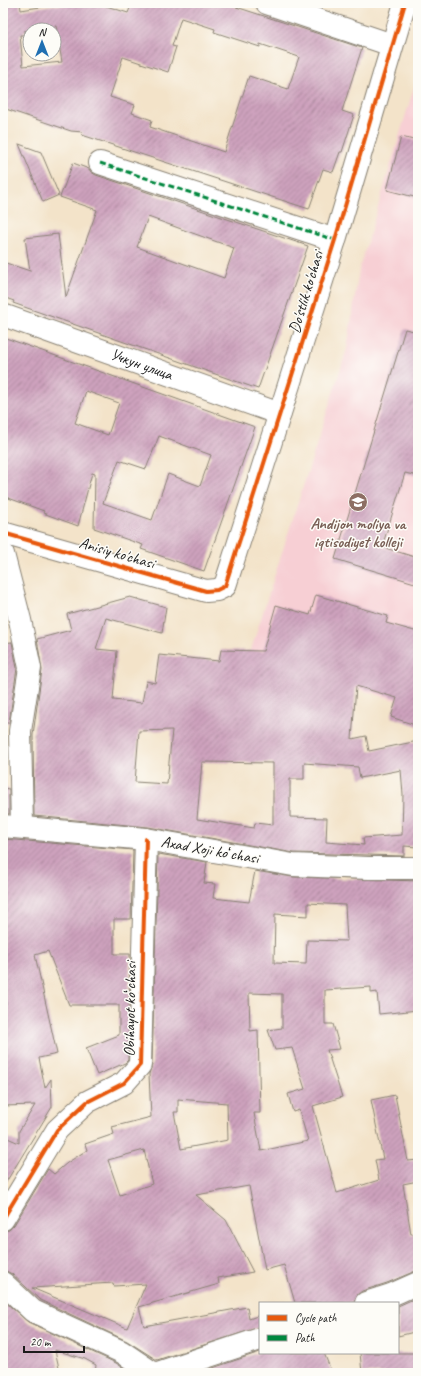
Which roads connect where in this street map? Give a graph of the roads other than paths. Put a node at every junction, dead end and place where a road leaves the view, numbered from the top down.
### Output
1 (267, 3) edge
2 (405, 3) edge
3 (392, 45) junction
4 (100, 163) dead end
5 (335, 240) junction
6 (3, 315) edge
7 (280, 414) junction
8 (3, 533) edge
9 (3, 554) edge
10 (225, 586) joint
11 (13, 826) edge
12 (146, 839) junction
13 (418, 868) edge
14 (3, 1219) edge
15 (3, 1283) edge
16 (418, 1283) edge
17 (369, 1302) edge
18 (259, 1339) edge
19 (153, 1373) edge
20 (158, 1373) edge

1 - 3 street
2 - 3 street, Do'stlik ko'chasi
3 - 5 street, Do'stlik ko'chasi
4 - 5 street
5 - 7 street, Do'stlik ko'chasi
6 - 7 street, Учкун улица
7 - 10 street, Do'stlik ko'chasi
8 - 10 street, Anisiy ko'chasi
9 - 11 street
11 - 12 street, Axad Xoji koʻchasi
12 - 13 street, Axad Xoji koʻchasi
12 - 14 street, Obihayot koʻchasi
15 - 19 street
16 - 17 street
18 - 20 street

